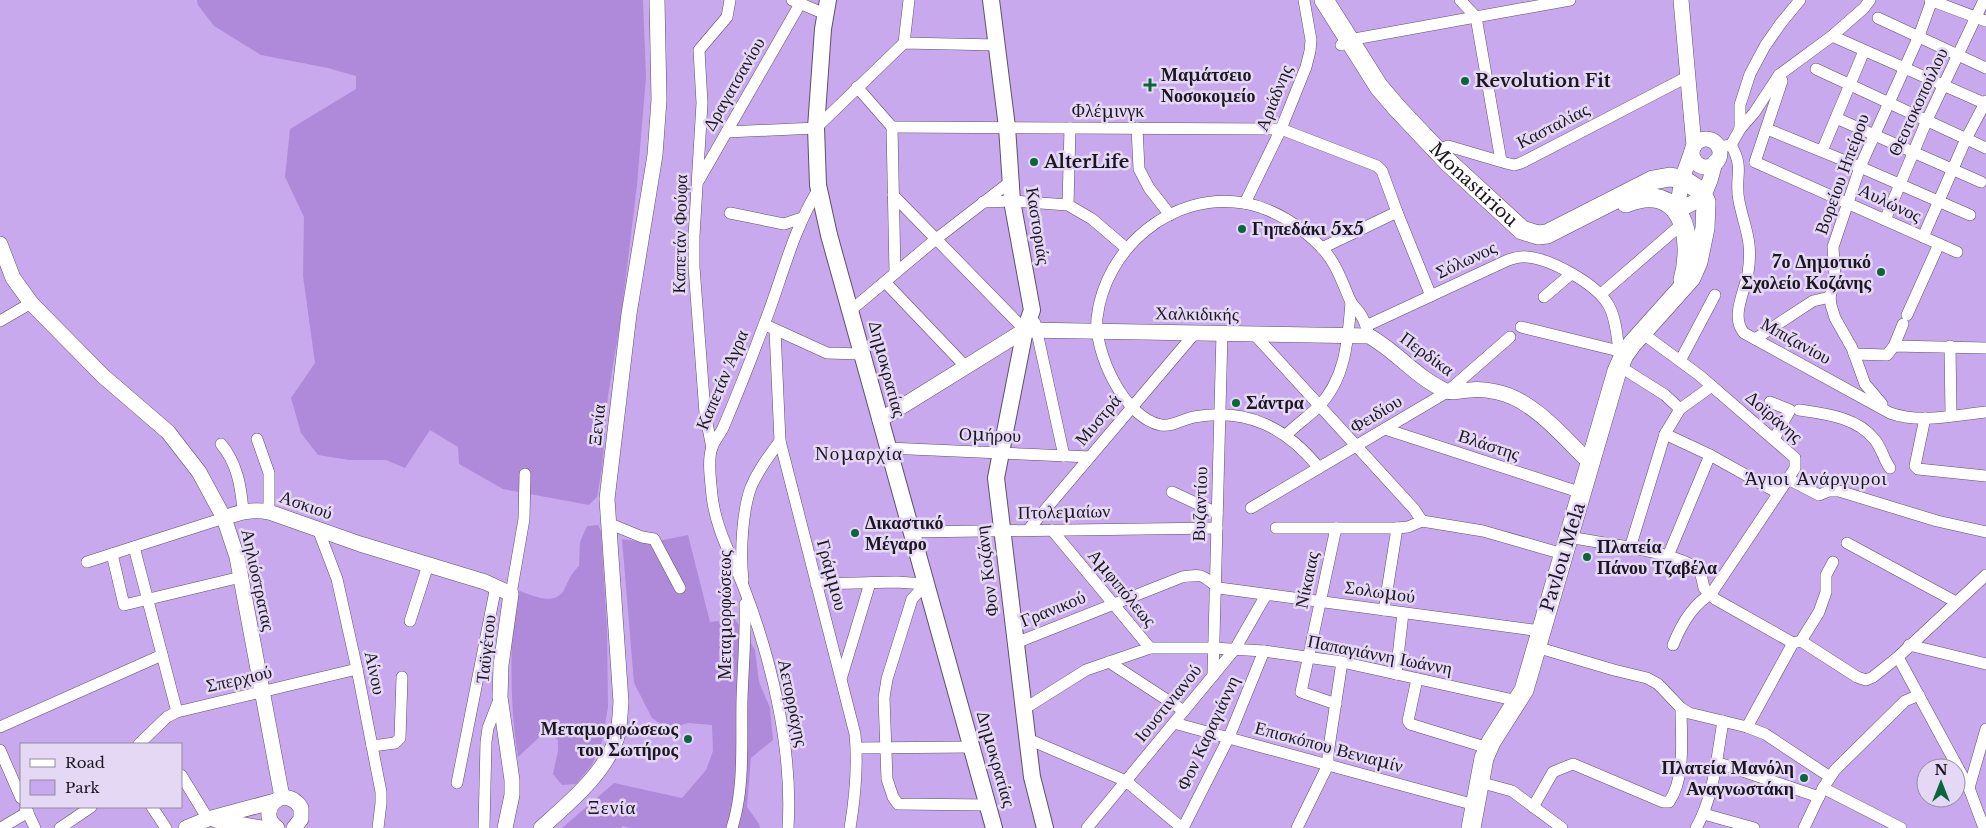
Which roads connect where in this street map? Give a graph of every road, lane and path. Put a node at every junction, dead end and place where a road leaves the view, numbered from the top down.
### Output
1 (657, 0) edge
2 (730, 0) edge
3 (909, 0) edge
4 (992, 0) edge
5 (1304, 0) edge
6 (1314, 0) edge
7 (1324, 0) edge
8 (1460, 0) edge
9 (1570, 0) edge
10 (1681, 0) edge
11 (1800, 0) edge
12 (1870, 0) edge
13 (1931, 0) edge
14 (1984, 0) edge
15 (796, 2) edge
16 (826, 7) edge
17 (1476, 17) junction
18 (1878, 18) dead end
19 (1981, 19) edge
20 (1832, 36) junction
21 (1919, 36) junction
22 (904, 43) junction
23 (1345, 43) junction
24 (997, 45) junction
25 (1864, 52) junction
26 (1959, 55) junction
27 (1816, 68) dead end
28 (1986, 68) edge
29 (1904, 69) junction
30 (1780, 75) junction
31 (1687, 78) junction
32 (1850, 84) junction
33 (1944, 85) junction
34 (858, 87) junction
35 (1888, 102) junction
36 (1986, 103) edge
37 (1836, 118) junction
38 (1927, 120) junction
39 (892, 127) junction
40 (1007, 127) junction
41 (816, 128) junction
42 (1070, 128) junction
43 (1137, 128) junction
44 (1281, 129) junction
45 (1740, 129) junction
46 (1767, 129) junction
47 (727, 132) junction
48 (1874, 134) junction
49 (1966, 139) junction
50 (1709, 148) junction
51 (1986, 148) edge
52 (1822, 151) junction
53 (1433, 152) junction
54 (1914, 152) junction
55 (1501, 161) junction
56 (1860, 167) junction
57 (1952, 169) junction
58 (1682, 178) junction
59 (698, 182) junction
60 (1010, 182) junction
61 (1981, 182) dead end
62 (1900, 184) junction
63 (818, 190) junction
64 (894, 195) junction
65 (1705, 195) junction
66 (1012, 201) junction
67 (1938, 201) junction
68 (983, 202) junction
69 (1848, 202) junction
70 (1245, 203) junction
71 (1068, 205) junction
72 (730, 212) dead end
73 (1397, 212) junction
74 (1170, 214) junction
75 (1970, 215) dead end
76 (1680, 216) junction
77 (802, 218) junction
78 (1885, 220) junction
79 (1922, 237) junction
80 (936, 239) junction
81 (0, 244) edge
82 (1939, 244) junction
83 (1126, 248) junction
84 (1322, 248) junction
85 (1957, 252) dead end
86 (895, 273) junction
87 (1571, 274) junction
88 (885, 282) junction
89 (1601, 294) junction
90 (1675, 295) junction
91 (1715, 295) dead end
92 (1431, 296) junction
93 (1544, 297) dead end
94 (1830, 297) junction
95 (1351, 302) junction
96 (31, 303) junction
97 (1032, 310) joint
98 (850, 311) junction
99 (0, 321) edge
100 (764, 324) junction
101 (1521, 327) dead end
102 (775, 330) junction
103 (1031, 330) junction
104 (1097, 331) junction
105 (1368, 331) junction
106 (1195, 333) junction
107 (1222, 333) junction
108 (1642, 333) junction
109 (1254, 334) junction
110 (1348, 336) junction
111 (1510, 337) dead end
112 (1755, 339) junction
113 (1894, 346) junction
114 (1950, 346) junction
115 (1986, 348) edge
116 (862, 354) junction
117 (1854, 354) junction
118 (1621, 357) junction
119 (1680, 362) junction
120 (966, 367) junction
121 (1712, 386) junction
122 (1447, 392) junction
123 (1770, 402) dead end
124 (1319, 406) junction
125 (1132, 407) junction
126 (1680, 409) junction
127 (1794, 410) junction
128 (1986, 412) edge
129 (1890, 413) junction
130 (1220, 415) junction
131 (1951, 415) junction
132 (1925, 418) junction
133 (880, 420) junction
134 (1385, 429) junction
135 (1665, 434) junction
136 (1286, 435) junction
137 (257, 439) dead end
138 (1774, 439) junction
139 (780, 441) junction
140 (221, 444) dead end
141 (1356, 446) junction
142 (712, 448) junction
143 (888, 448) junction
144 (1002, 453) junction
145 (1710, 455) junction
146 (1064, 456) junction
147 (1090, 457) junction
148 (1591, 464) junction
149 (1319, 468) junction
150 (1890, 468) dead end
151 (525, 474) dead end
152 (1986, 476) edge
153 (1788, 479) junction
154 (1172, 492) dead end
155 (1582, 493) junction
156 (1778, 493) junction
157 (1251, 508) dead end
158 (242, 511) junction
159 (269, 512) junction
160 (1217, 512) junction
161 (224, 518) junction
162 (1422, 521) junction
163 (608, 524) junction
164 (1217, 528) junction
165 (1276, 528) dead end
166 (1336, 528) junction
167 (1398, 528) junction
168 (318, 529) junction
169 (1028, 530) junction
170 (1052, 530) junction
171 (1002, 531) junction
172 (911, 532) junction
173 (1986, 532) edge
174 (1847, 543) dead end
175 (1566, 545) junction
176 (134, 547) junction
177 (1630, 548) junction
178 (112, 554) junction
179 (1668, 556) junction
180 (87, 562) dead end
181 (1833, 562) dead end
182 (428, 565) junction
183 (1986, 575) edge
184 (241, 577) junction
185 (870, 582) junction
186 (816, 584) junction
187 (926, 584) junction
188 (1215, 585) junction
189 (496, 586) junction
190 (680, 588) dead end
191 (744, 588) junction
192 (511, 594) junction
193 (1711, 594) junction
194 (1266, 595) junction
195 (147, 599) junction
196 (1320, 602) junction
197 (1956, 602) junction
198 (1113, 604) junction
199 (1384, 610) junction
200 (1403, 613) junction
201 (410, 621) dead end
202 (1538, 639) junction
203 (1797, 642) junction
204 (1016, 644) junction
205 (1673, 645) dead end
206 (1909, 645) junction
207 (1150, 648) junction
208 (1213, 648) junction
209 (1235, 649) junction
210 (1264, 651) junction
211 (162, 655) junction
212 (1898, 657) junction
213 (1308, 658) junction
214 (482, 660) junction
215 (1109, 662) junction
216 (1342, 662) junction
217 (1986, 664) edge
218 (501, 665) junction
219 (357, 669) junction
220 (1396, 674) junction
221 (1213, 676) junction
222 (402, 677) dead end
223 (842, 678) junction
224 (1417, 679) junction
225 (262, 692) junction
226 (1919, 694) junction
227 (500, 697) junction
228 (1518, 701) junction
229 (1336, 704) junction
230 (1681, 708) junction
231 (1024, 709) junction
232 (1184, 711) junction
233 (177, 712) junction
234 (1723, 721) junction
235 (1174, 723) junction
236 (1747, 726) junction
237 (0, 727) edge
238 (1986, 729) edge
239 (1229, 738) junction
240 (1028, 739) junction
241 (140, 743) edge
242 (372, 746) junction
243 (857, 748) junction
244 (885, 748) junction
245 (972, 748) junction
246 (1488, 748) junction
247 (0, 750) edge
248 (1716, 762) junction
249 (1328, 765) junction
250 (182, 777) edge
251 (1830, 777) junction
252 (1126, 781) junction
253 (1479, 782) junction
254 (457, 783) dead end
255 (1970, 788) junction
256 (1821, 793) junction
257 (20, 796) edge
258 (278, 799) junction
259 (988, 805) junction
260 (1475, 806) junction
261 (1533, 807) junction
262 (90, 808) edge
263 (153, 808) edge
264 (26, 809) edge
265 (1704, 814) junction
266 (208, 819) junction
267 (0, 828) edge
268 (35, 828) edge
269 (60, 828) edge
270 (166, 828) edge
271 (186, 828) edge
272 (261, 828) edge
273 (277, 828) edge
274 (294, 828) edge
275 (378, 828) edge
276 (484, 828) edge
277 (505, 828) edge
278 (541, 828) edge
279 (732, 828) edge
280 (788, 828) edge
281 (850, 828) edge
282 (994, 828) edge
283 (1046, 828) edge
284 (1088, 828) edge
285 (1182, 828) edge
286 (1297, 828) edge
287 (1471, 828) edge
288 (1562, 828) edge
289 (1696, 828) edge
290 (1754, 828) edge
291 (1804, 828) edge
292 (1902, 828) edge
293 (1984, 828) edge

1 - 163 street, Ξενία
2 - 59 street, Καπετάν Φούφα
3 - 22 street
4 - 24 main road, Καστοριάς
5 - 44 street, Αριάδνης
6 - 23 main road, Monastiriou
7 - 23 main road, Monastiriou
8 - 17 street
9 - 17 street
10 - 31 street
11 - 45 street
12 - 20 street
13 - 19 street
13 - 21 street, Βορείου Ηπείρου
14 - 19 street, Θεοτοκοπούλου
15 - 16 street
15 - 47 street, Δραγατσανίου
16 - 41 main road, Δημοκρατίας
17 - 23 street
17 - 55 street
18 - 21 street
19 - 26 street, Θεοτοκοπούλου
20 - 25 street
20 - 30 street
21 - 26 street
21 - 29 street, Βορείου Ηπείρου
22 - 24 street
22 - 34 street
23 - 53 main road, Monastiriou
24 - 40 main road, Καστοριάς
25 - 29 street
25 - 32 street
26 - 28 street
26 - 33 street, Θεοτοκοπούλου
27 - 32 street
29 - 33 street
29 - 35 street, Βορείου Ηπείρου
30 - 45 street
30 - 46 street, Αυλώνος
31 - 50 street
31 - 55 street, Κασταλίας
32 - 35 street
32 - 37 street
33 - 36 street
33 - 38 street, Θεοτοκοπούλου
34 - 39 street
34 - 41 street
35 - 38 street
35 - 48 street, Βορείου Ηπείρου
36 - 49 street
37 - 48 street
37 - 52 street
38 - 49 street
38 - 54 street, Θεοτοκοπούλου
39 - 40 street, Φλέμινγκ
39 - 64 street
40 - 42 street, Φλέμινγκ
40 - 60 main road, Καστοριάς
41 - 47 street
41 - 63 main road, Δημοκρατίας
42 - 43 street, Φλέμινγκ
42 - 71 street
43 - 44 street, Φλέμινγκ
43 - 74 street
44 - 70 street, Αριάδνης
44 - 73 street, Φλέμινγκ
45 - 50 street
46 - 52 street
46 - 69 street, Αυλώνος
47 - 59 street, Δραγατσανίου
48 - 54 street
48 - 56 street, Βορείου Ηπείρου
49 - 51 street
49 - 57 street
50 - 58 street
50 - 65 street
50 - 112 street, Μπιζανίου
52 - 56 street
53 - 55 street, Κασταλίας
53 - 58 main road, Monastiriou
53 - 76 main road, Monastiriou
54 - 57 street
54 - 62 street, Θεοτοκοπούλου
56 - 62 street
56 - 69 street, Βορείου Ηπείρου
57 - 61 street
57 - 67 street
58 - 65 main road
58 - 76 street
59 - 142 street, Καπετάν Φούφα
60 - 66 main road, Καστοριάς
60 - 68 street
62 - 67 street
62 - 78 street, Θεοτοκοπούλου
63 - 77 street, Καπετάν Άγρα
63 - 98 main road, Δημοκρατίας
64 - 80 street
64 - 86 street
65 - 76 street
65 - 90 main road, Pavlou Mela
66 - 68 street
66 - 71 street
66 - 97 main road, Καστοριάς
67 - 75 street
67 - 79 street
68 - 80 street
69 - 78 street, Αυλώνος
69 - 94 street, Βορείου Ηπείρου
70 - 74 street
70 - 84 street
71 - 83 street
72 - 77 street
73 - 84 street
73 - 92 street
74 - 83 street
76 - 89 street
76 - 90 main road, Pavlou Mela
77 - 100 street, Καπετάν Άγρα
78 - 79 street, Αυλώνος
79 - 82 street, Αυλώνος
80 - 86 street
80 - 103 street
81 - 96 street, Αηλιόστρατας
82 - 85 street, Αυλώνος
82 - 113 street
83 - 104 street
84 - 95 street
86 - 88 street
87 - 89 street, Σόλωνος
87 - 92 street, Σόλωνος
87 - 93 street
88 - 98 street
88 - 120 street
89 - 118 street, Σόλωνος
90 - 108 main road, Pavlou Mela
91 - 119 street
92 - 105 street, Σόλωνος
94 - 112 street
94 - 117 street, Βορείου Ηπείρου
95 - 105 street
95 - 110 street
96 - 99 street
96 - 161 street, Αηλιόστρατας
97 - 103 main road, Φον Κοζάνη
98 - 116 main road, Δημοκρατίας
100 - 102 street
100 - 142 street, Καπετάν Άγρα
101 - 118 street
102 - 116 street
102 - 139 street, Γράμμου
103 - 104 street, Χαλκιδικής
103 - 120 street
103 - 144 main road, Φον Κοζάνη
103 - 146 street
104 - 106 street, Χαλκιδικής
104 - 125 street
105 - 110 street, Χαλκιδικής
105 - 122 street, Περδίκα
106 - 107 street, Χαλκιδικής
106 - 125 street, Μυστρά
107 - 109 street, Χαλκιδικής
107 - 130 street, Βυζαντίου
108 - 118 main road, Pavlou Mela
108 - 119 street, Δοϊράνης
109 - 110 street, Χαλκιδικής
109 - 124 street
110 - 124 street
111 - 122 street, Φειδίου
112 - 129 street, Μπιζανίου
113 - 114 street
113 - 117 street
114 - 115 street
114 - 131 street
116 - 133 main road, Δημοκρατίας
117 - 129 street, Βορείου Ηπείρου
118 - 126 street
118 - 148 main road, Pavlou Mela
119 - 121 street, Δοϊράνης
120 - 133 street
121 - 126 street
121 - 138 street, Δοϊράνης
122 - 134 street, Φειδίου
122 - 148 street, Περδίκα
123 - 127 street
124 - 136 street
124 - 141 street
125 - 130 street
125 - 147 street, Μυστρά
126 - 135 street
127 - 138 street
127 - 150 street
128 - 131 street, Μπιζανίου
129 - 132 street, Μπιζανίου
130 - 136 street
130 - 160 street, Βυζαντίου
131 - 132 street, Μπιζανίου
132 - 152 street
133 - 143 main road, Δημοκρατίας
134 - 141 street, Φειδίου
134 - 155 street, Βλάστης
135 - 145 street
135 - 177 street
136 - 149 street
137 - 159 street
138 - 153 street, Δοϊράνης
139 - 186 street, Γράμμου
139 - 191 street, Μεταμορφώσεως
140 - 158 street
141 - 149 street, Φειδίου
141 - 162 street
142 - 191 street, Καπετάν Άγρα
143 - 144 street, Ομήρου
143 - 172 main road, Δημοκρατίας
144 - 146 street, Ομήρου
144 - 171 main road, Φον Κοζάνη
145 - 156 street
145 - 179 street
146 - 147 street, Ομήρου
147 - 169 street, Μυστρά
148 - 155 main road, Pavlou Mela
149 - 157 street, Φειδίου
151 - 192 street, Ταϋγέτου
153 - 156 street
153 - 173 street
154 - 160 street
155 - 175 main road, Pavlou Mela
156 - 193 street
158 - 159 street, Ασκιού
158 - 161 street, Ασκιού
159 - 168 street, Ασκιού
160 - 164 street, Βυζαντίου
161 - 176 street, Ασκιού
161 - 184 street, Αηλιόστρατας
162 - 167 street
162 - 175 street
163 - 190 street
163 - 278 street, Ξενία
164 - 170 street, Πτολεμαίων
164 - 188 street, Βυζαντίου
165 - 166 street
166 - 167 street
166 - 196 street, Νίκαιας
167 - 199 street
168 - 182 street, Ασκιού
168 - 219 street, Αίνου
169 - 170 street, Πτολεμαίων
169 - 171 street, Πτολεμαίων
170 - 198 street, Αμφιπόλεως
171 - 172 street, Πτολεμαίων
171 - 204 main road, Φον Κοζάνη
172 - 187 main road, Δημοκρατίας
174 - 197 street
175 - 177 street
175 - 202 main road, Pavlou Mela
176 - 178 street, Ασκιού
176 - 195 street
177 - 179 street
178 - 180 street, Ασκιού
178 - 195 street
179 - 193 street
181 - 203 street
182 - 189 street, Ασκιού
182 - 201 street
183 - 197 street
184 - 195 street
184 - 225 street, Αηλιόστρατας
185 - 186 street
185 - 187 street
185 - 223 street
186 - 223 street, Γράμμου
187 - 244 street
187 - 245 main road, Δημοκρατίας
188 - 194 street, Σολωμού
188 - 198 street, Γρανικού
188 - 208 street, Βυζαντίου
189 - 192 street, Ασκιού
189 - 214 street
191 - 279 street, Μεταμορφώσεως
191 - 280 street, Αετορράχης
192 - 218 street, Ταϋγέτου
193 - 203 street
193 - 205 street
194 - 196 street, Σολωμού
194 - 209 street, Ιουστινιανού
195 - 211 street
196 - 199 street, Σολωμού
196 - 213 street, Νίκαιας
197 - 206 street
198 - 204 street, Γρανικού
198 - 207 street, Αμφιπόλεως
199 - 200 street, Σολωμού
200 - 202 street, Σολωμού
200 - 220 street
202 - 228 main road, Pavlou Mela
202 - 230 street, Σολωμού
203 - 212 street
203 - 236 street
204 - 231 main road, Φον Κοζάνη
206 - 212 street
206 - 217 street
207 - 208 street, Αμφιπόλεως
207 - 215 street
208 - 209 street, Αμφιπόλεως
208 - 221 street, Βυζαντίου
209 - 210 street, Παπαγιάννη Ιωάννη
209 - 221 street, Ιουστινιανού
210 - 213 street, Παπαγιάννη Ιωάννη
210 - 239 street, Φον Καραγιάννη
211 - 233 street
211 - 237 street
212 - 226 street
213 - 216 street, Παπαγιάννη Ιωάννη
213 - 229 street, Νίκαιας
214 - 218 street
214 - 254 street
215 - 231 street
215 - 232 street
216 - 220 street, Παπαγιάννη Ιωάννη
216 - 229 street
218 - 227 street, Ταϋγέτου
219 - 225 street, Σπερχιού
219 - 242 street, Αίνου
220 - 224 street, Παπαγιάννη Ιωάννη
221 - 232 street, Ιουστινιανού
222 - 242 street
223 - 243 street, Γράμμου
224 - 228 street, Παπαγιάννη Ιωάννη
224 - 246 street
225 - 233 street, Σπερχιού
225 - 258 street, Αηλιόστρατας
226 - 251 street
226 - 255 street
227 - 276 street
227 - 277 street, Ταϋγέτου
228 - 246 main road, Pavlou Mela
229 - 249 street
230 - 234 street
230 - 261 street
231 - 240 main road, Φον Κοζάνη
232 - 235 street, Ιουστινιανού
233 - 241 street, Σπερχιού
234 - 236 street
234 - 248 street
235 - 239 street, Επισκόπου Βενιαμίν
235 - 252 street, Ιουστινιανού
236 - 251 street
238 - 255 street
239 - 249 street, Επισκόπου Βενιαμίν
239 - 285 street, Φον Καραγιάννη
240 - 252 street
240 - 283 main road, Φον Κοζάνη
242 - 275 street, Αίνου
243 - 244 street
243 - 281 street, Γράμμου
244 - 245 street
244 - 259 street
245 - 259 main road, Δημοκρατίας
246 - 253 main road, Pavlou Mela
247 - 257 street
248 - 256 street
248 - 265 street
249 - 260 street, Επισκόπου Βενιαμίν
249 - 286 street
250 - 266 street
251 - 256 street
252 - 284 street, Ιουστινιανού
252 - 285 street
253 - 260 main road, Pavlou Mela
253 - 261 street
255 - 293 street
256 - 291 street
256 - 292 street
258 - 266 street
258 - 273 street, Αηλιόστρατας
258 - 274 street
259 - 282 main road, Δημοκρατίας
260 - 287 main road, Pavlou Mela
261 - 288 street
262 - 269 street
263 - 270 street
264 - 267 street
264 - 268 street
265 - 289 street
265 - 290 street
266 - 271 street
266 - 272 street

